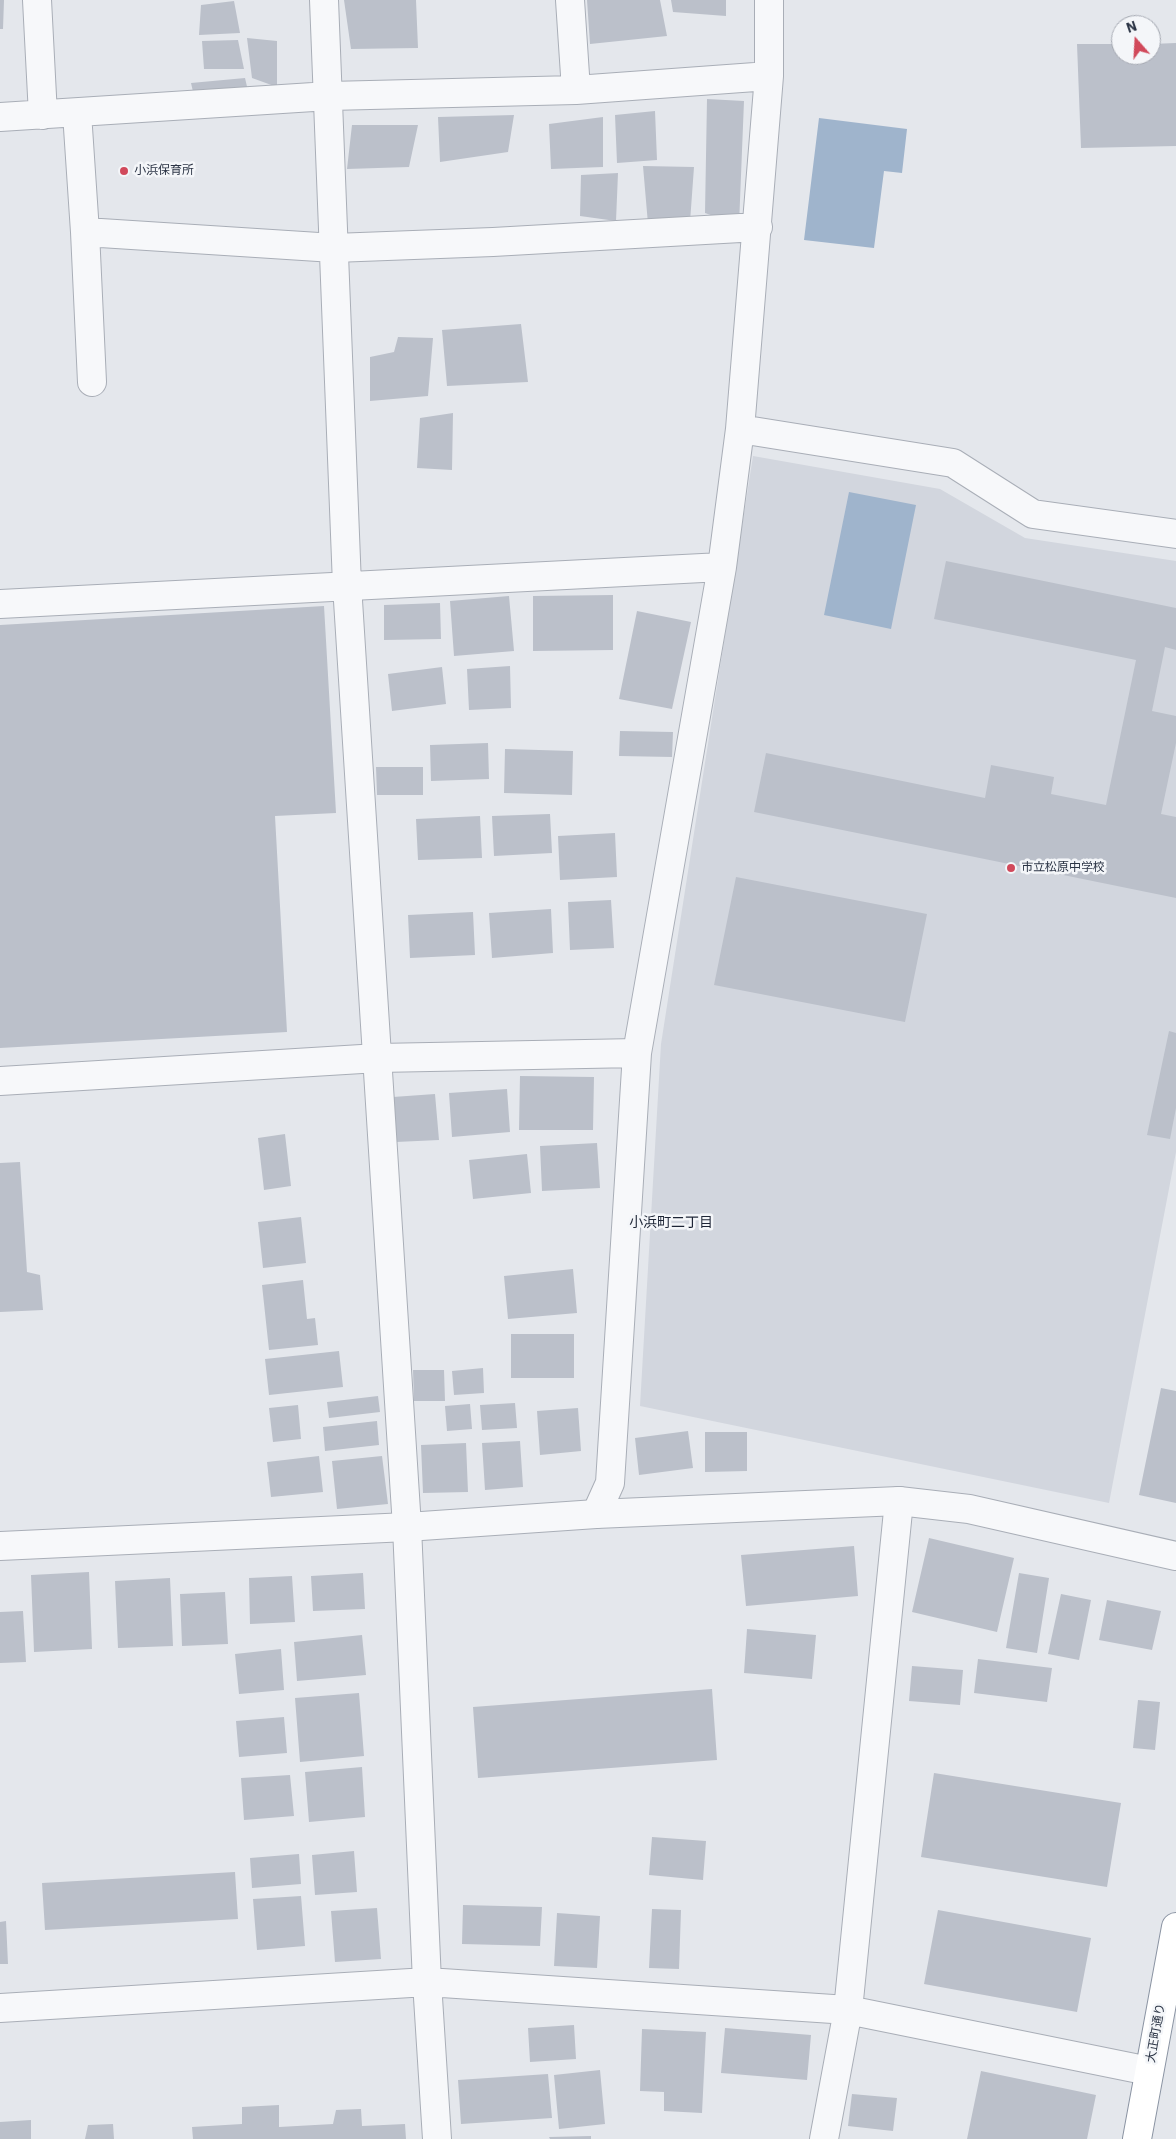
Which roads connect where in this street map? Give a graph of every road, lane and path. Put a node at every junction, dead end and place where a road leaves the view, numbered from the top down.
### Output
1 (37, 0) edge
2 (324, 0) edge
3 (570, 0) edge
4 (769, 0) edge
5 (768, 76) junction
6 (576, 90) junction
7 (329, 96) junction
8 (77, 113) junction
9 (43, 115) junction
10 (0, 117) edge
11 (758, 228) junction
12 (85, 232) junction
13 (334, 248) junction
14 (92, 382) dead end
15 (740, 429) junction
16 (1176, 534) edge
17 (722, 567) junction
18 (347, 585) junction
19 (0, 604) edge
20 (637, 1053) junction
21 (378, 1058) junction
22 (0, 1081) edge
23 (899, 1501) junction
24 (596, 1514) junction
25 (407, 1527) junction
26 (0, 1546) edge
27 (1176, 1556) edge
28 (1176, 1927) edge
29 (427, 1982) junction
30 (0, 2008) edge
31 (848, 2010) junction
32 (1150, 2071) junction
33 (437, 2139) edge
34 (824, 2139) edge
35 (1137, 2139) edge

1 - 9 street
2 - 7 street
3 - 6 street
4 - 5 street
5 - 6 street
5 - 11 street
6 - 7 street
7 - 8 street
7 - 13 street
8 - 9 street
8 - 12 street
9 - 10 street
11 - 13 street
11 - 15 street
12 - 13 street
12 - 14 street
13 - 18 street
15 - 16 street
15 - 17 street
17 - 18 street
17 - 20 street
18 - 19 street
18 - 21 street
20 - 21 street
20 - 24 street
21 - 22 street
21 - 25 street
23 - 24 street
23 - 27 street
23 - 31 street
24 - 25 street
25 - 26 street
25 - 29 street
28 - 32 highway, 大正町通り
29 - 30 street
29 - 31 street
29 - 33 street
31 - 32 street
31 - 34 street
32 - 35 highway, 大正町通り

